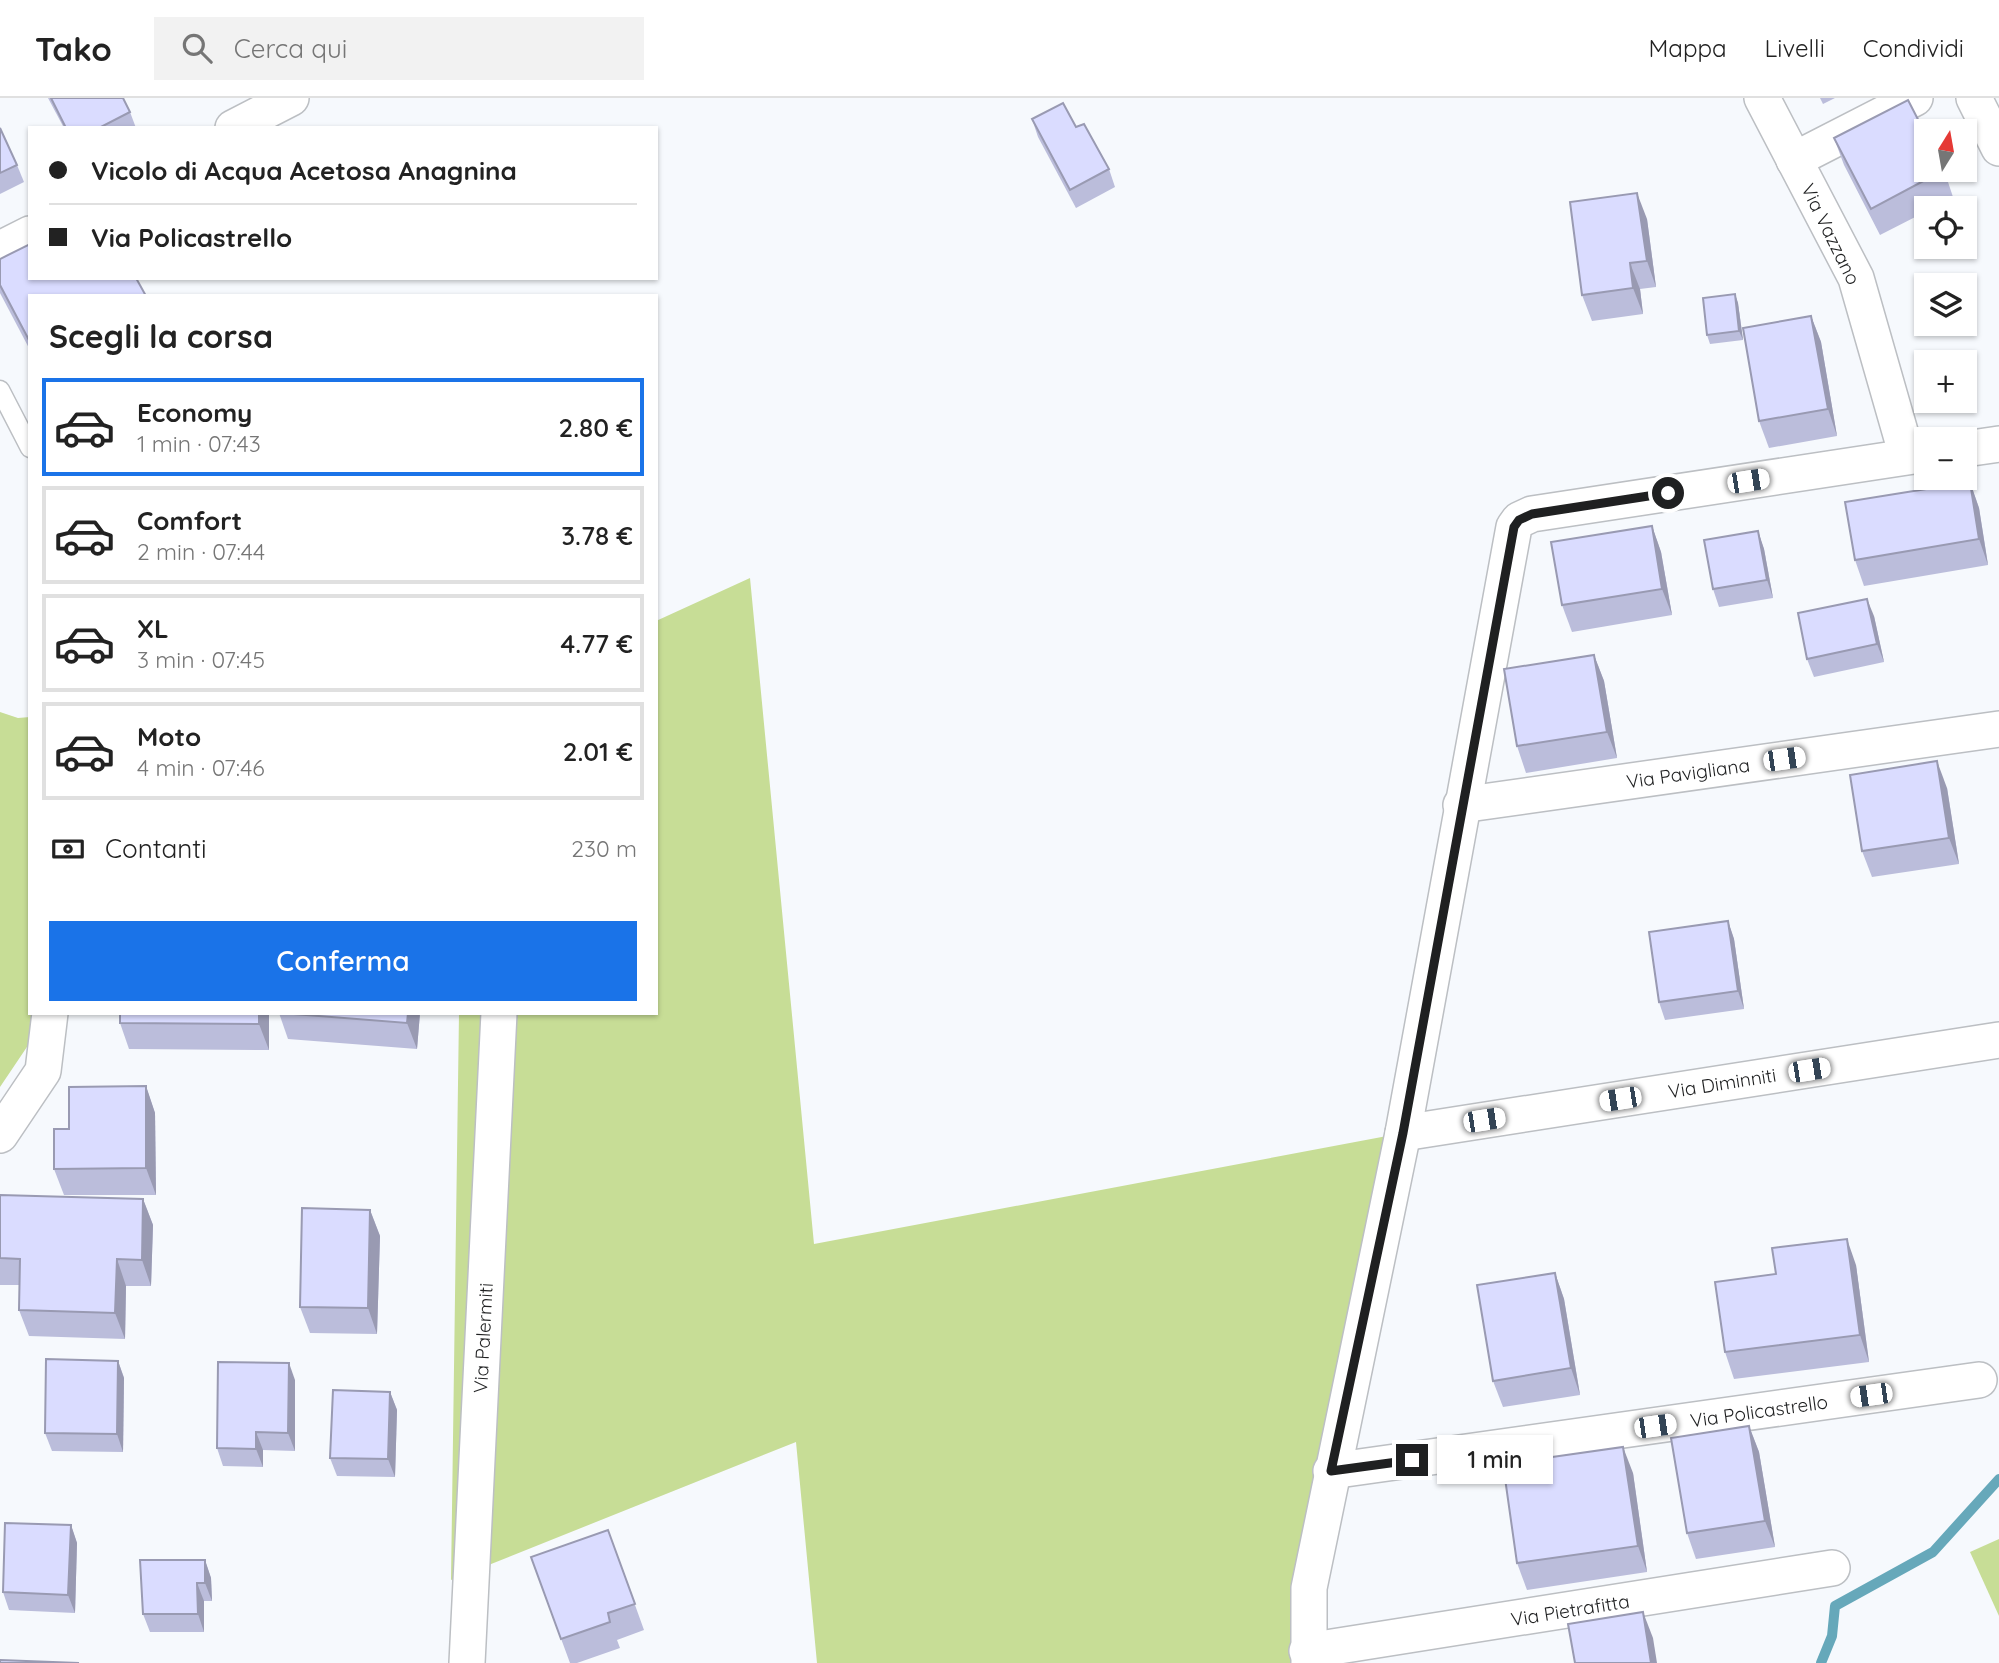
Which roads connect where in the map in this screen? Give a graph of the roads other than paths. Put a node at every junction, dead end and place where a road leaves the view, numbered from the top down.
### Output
1 (290, 98) edge
2 (1762, 98) edge
3 (1915, 98) edge
4 (1974, 98) edge
5 (237, 126) edge
6 (1999, 148) edge
7 (1794, 160) junction
8 (28, 235) edge
9 (0, 249) edge
10 (0, 390) edge
11 (28, 444) edge
12 (1999, 444) edge
13 (1914, 446) edge
14 (1977, 447) edge
15 (1914, 455) edge
16 (1999, 729) edge
17 (1461, 805) junction
18 (50, 1015) edge
19 (499, 1015) edge
20 (1999, 1040) edge
21 (1403, 1133) junction
22 (0, 1135) edge
23 (1979, 1380) dead end
24 (1331, 1471) junction
25 (1832, 1569) dead end
26 (1308, 1657) edge
27 (467, 1663) edge

1 - 5 street
2 - 7 street, Via Vazzano
3 - 7 street
4 - 6 street
7 - 13 street, Via Vazzano
8 - 9 street
10 - 11 lane
12 - 14 street
15 - 17 street
16 - 17 street, Via Pavigliana
17 - 21 street
18 - 22 street
19 - 27 street, Via Palermiti
20 - 21 street, Via Diminniti
21 - 24 street
23 - 24 street, Via Policastrello
24 - 26 street
25 - 26 street, Via Pietrafitta

